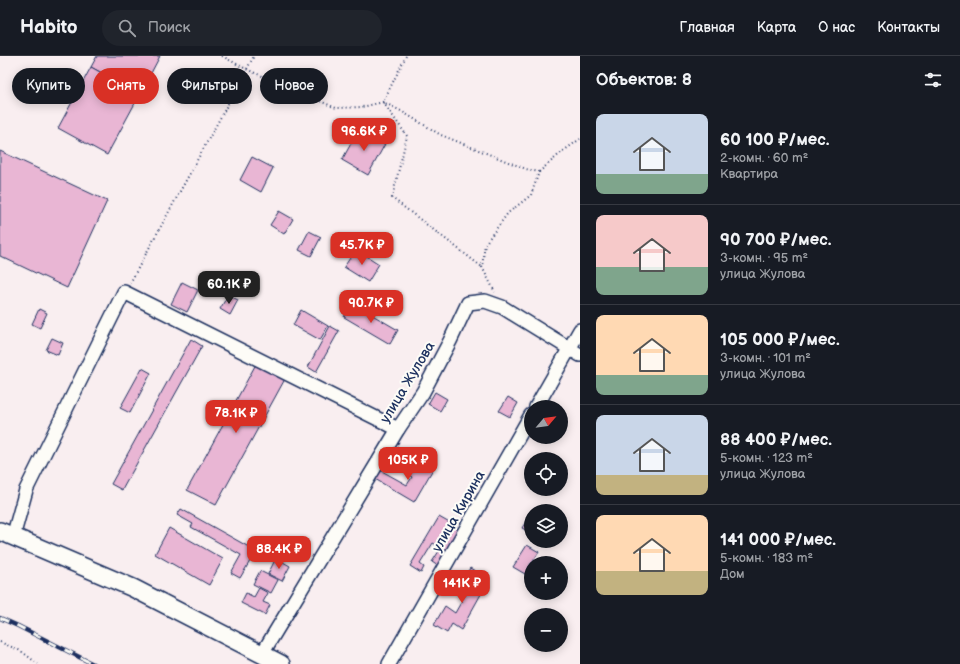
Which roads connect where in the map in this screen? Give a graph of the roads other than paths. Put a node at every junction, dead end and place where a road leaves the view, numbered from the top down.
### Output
1 (580, 330) edge
2 (574, 352) edge
3 (541, 400) edge
4 (524, 427) edge
5 (398, 429) junction
6 (7, 534) edge
7 (262, 654) junction
8 (281, 664) edge
9 (389, 664) edge

1 - 2 street
2 - 3 street
2 - 5 street, улица Жулова
4 - 9 street, улица Кирина
5 - 6 street
5 - 7 street, улица Жулова
6 - 7 main road
7 - 8 main road

